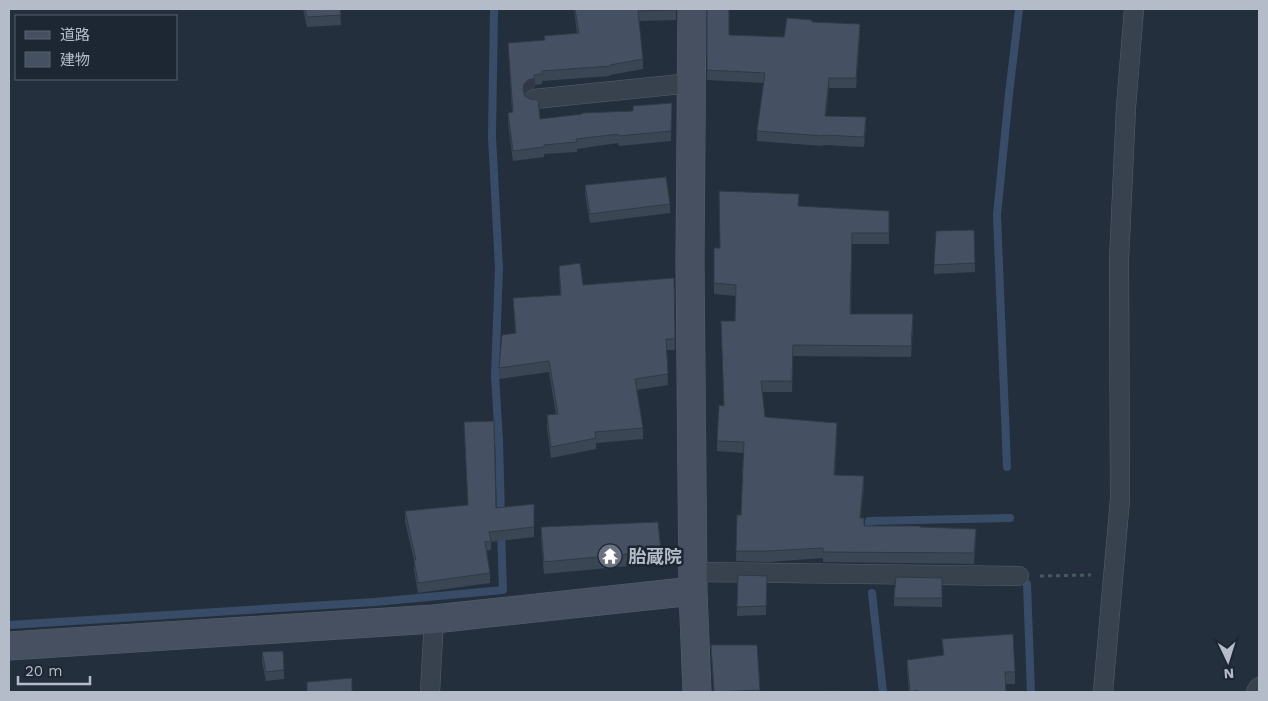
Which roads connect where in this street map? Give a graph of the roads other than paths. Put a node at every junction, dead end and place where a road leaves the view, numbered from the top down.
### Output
1 (692, 9) edge
2 (1134, 9) edge
3 (691, 83) junction
4 (534, 99) edge
5 (1020, 576) road end
6 (693, 581) junction
7 (434, 619) junction
8 (9, 646) edge
9 (1259, 687) edge
10 (430, 692) edge
11 (697, 692) edge
12 (1103, 692) edge
13 (1256, 692) edge

1 - 3 street
2 - 12 street
3 - 4 street
3 - 6 street
5 - 6 street
6 - 7 street
6 - 11 street
7 - 8 street
7 - 10 street
9 - 13 street

